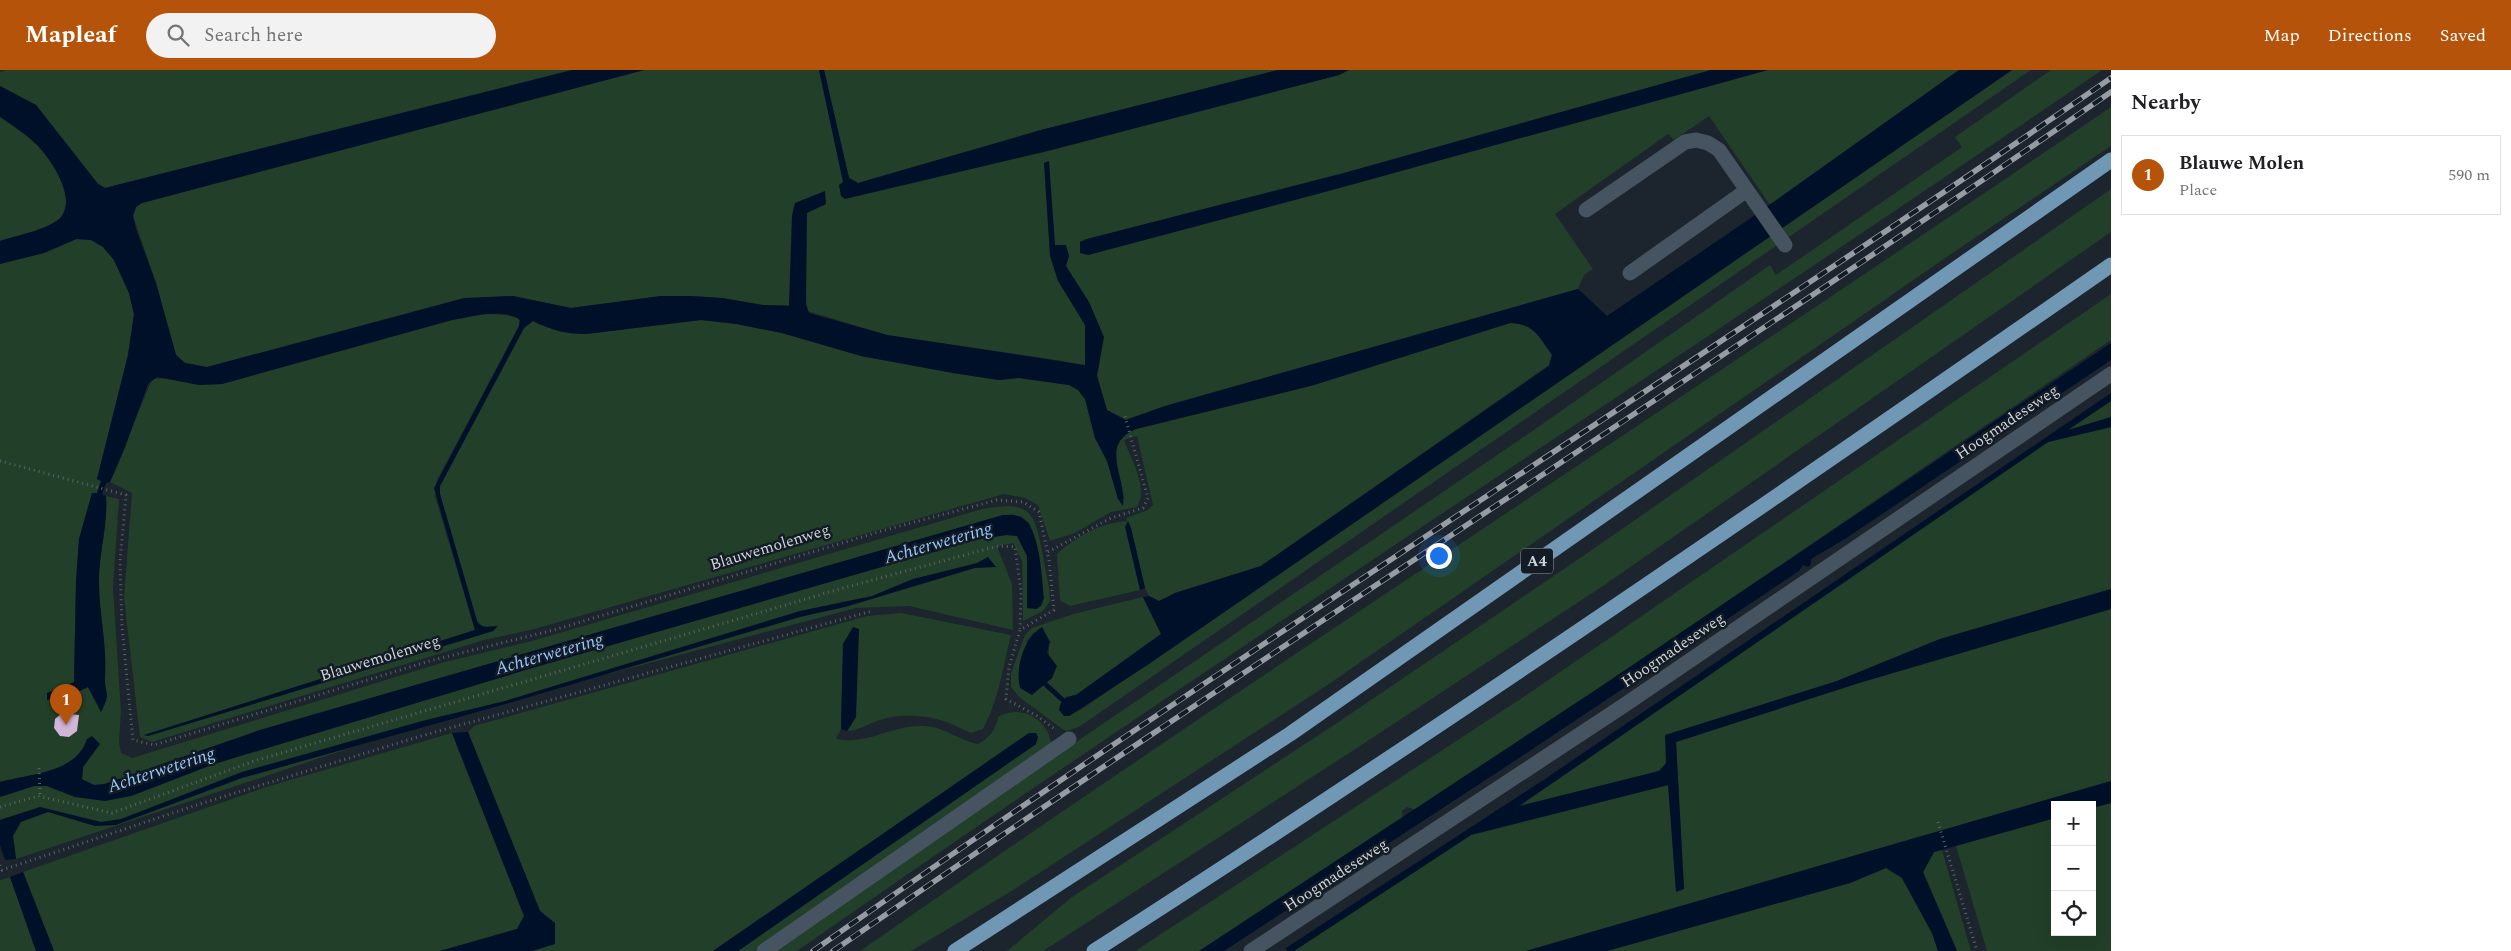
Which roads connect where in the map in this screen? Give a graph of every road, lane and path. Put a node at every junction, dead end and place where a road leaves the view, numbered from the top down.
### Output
1 (2111, 160) edge
2 (1747, 190) junction
3 (1586, 210) dead end
4 (1785, 245) dead end
5 (2111, 265) edge
6 (1630, 273) dead end
7 (2111, 374) edge
8 (1124, 413) dead end
9 (0, 461) edge
10 (1048, 552) junction
11 (872, 611) dead end
12 (1020, 630) junction
13 (1069, 739) joint
14 (39, 768) dead end
15 (40, 796) junction
16 (0, 807) edge
17 (1938, 822) dead end
18 (0, 865) edge
19 (764, 951) edge
20 (955, 951) edge
21 (1094, 951) edge
22 (1251, 951) edge
23 (1977, 951) edge

1 - 20 highway, A4
2 - 3 street
2 - 4 street
2 - 6 street
5 - 21 highway
7 - 22 street, Hoogmadeseweg
8 - 10 path
9 - 10 path, Blauwemolenweg
10 - 12 path, Blauwemolenweg
11 - 18 path
12 - 13 path
12 - 15 path
13 - 19 street
14 - 15 path
15 - 16 path
17 - 23 path

